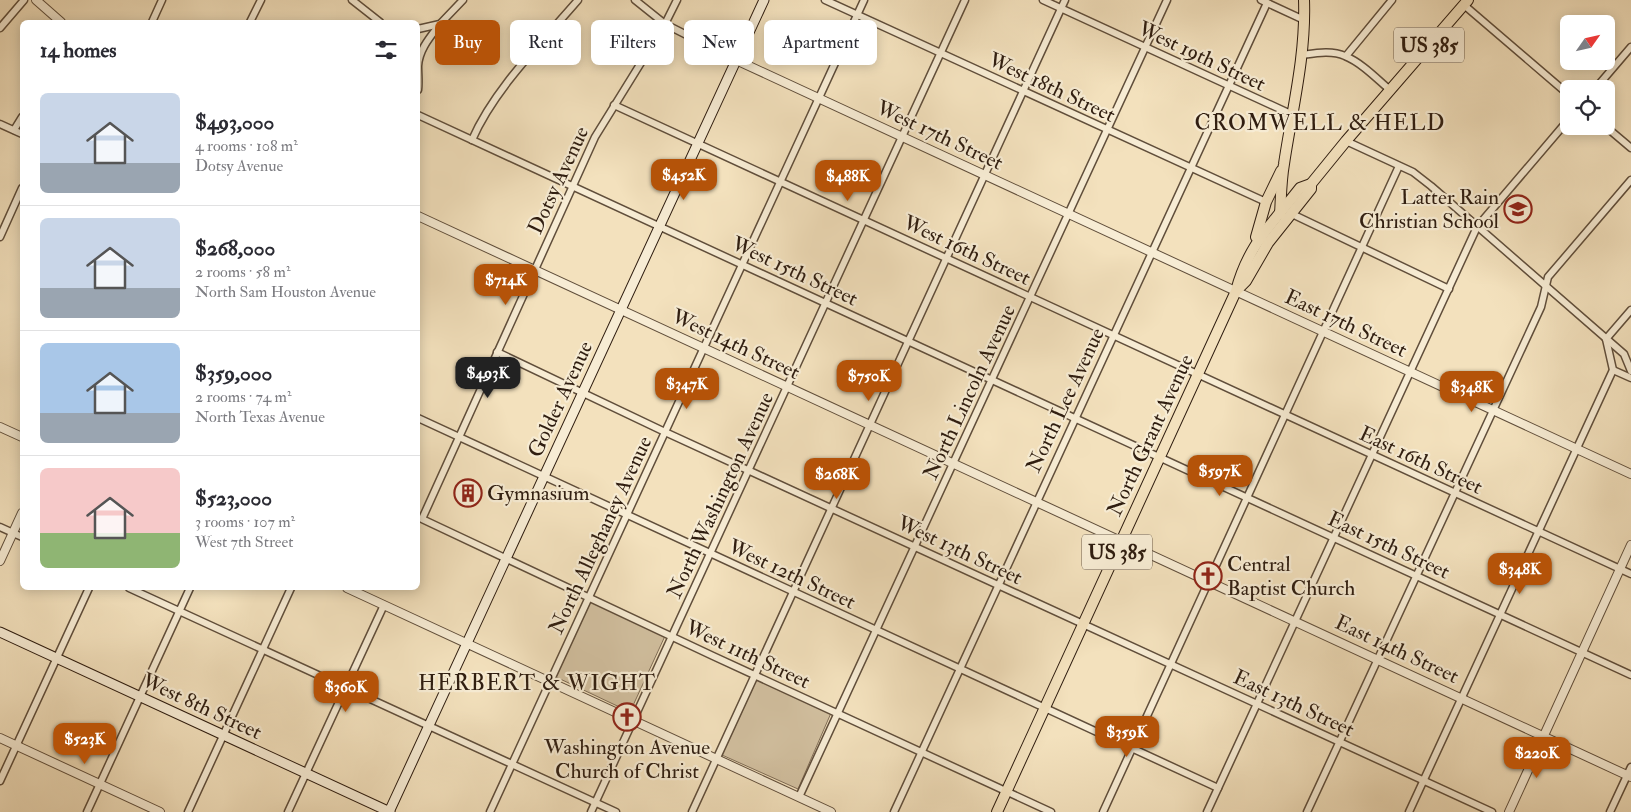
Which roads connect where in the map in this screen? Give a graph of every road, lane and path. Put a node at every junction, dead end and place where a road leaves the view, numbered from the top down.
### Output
1 (24, 0) edge
2 (36, 0) edge
3 (162, 0) edge
4 (262, 0) edge
5 (352, 0) edge
6 (463, 0) edge
7 (578, 0) edge
8 (635, 0) edge
9 (677, 0) edge
10 (764, 0) edge
11 (825, 0) edge
12 (864, 0) edge
13 (965, 0) edge
14 (1043, 0) edge
15 (1065, 0) edge
16 (1167, 0) edge
17 (1304, 0) edge
18 (1392, 0) edge
19 (1264, 1) edge
20 (1466, 2) edge
21 (1061, 8) junction
22 (857, 15) junction
23 (59, 20) edge
24 (153, 20) edge
25 (251, 20) edge
26 (377, 20) edge
27 (444, 20) edge
28 (660, 20) edge
29 (667, 20) edge
30 (1304, 20) junction
31 (754, 21) edge
32 (435, 25) edge
33 (0, 28) edge
34 (420, 29) edge
35 (435, 31) edge
36 (1145, 47) junction
37 (1631, 47) edge
38 (940, 53) junction
39 (1302, 55) junction
40 (1346, 56) junction
41 (420, 58) edge
42 (639, 65) edge
43 (734, 65) edge
44 (747, 65) edge
45 (1603, 80) edge
46 (1228, 86) junction
47 (1560, 87) edge
48 (1390, 90) junction
49 (1023, 91) junction
50 (819, 98) junction
51 (614, 105) junction
52 (1293, 115) junction
53 (420, 116) edge
54 (20, 120) edge
55 (0, 124) edge
56 (14, 130) junction
57 (1107, 130) junction
58 (1560, 130) edge
59 (20, 133) edge
60 (1615, 134) edge
61 (902, 137) junction
62 (472, 140) junction
63 (1346, 141) junction
64 (697, 144) junction
65 (1631, 148) edge
66 (1283, 166) junction
67 (1399, 166) junction
68 (1190, 168) junction
69 (985, 175) junction
70 (1282, 178) junction
71 (1631, 180) edge
72 (780, 182) junction
73 (1311, 184) junction
74 (573, 186) junction
75 (1300, 188) junction
76 (20, 192) edge
77 (1266, 202) junction
78 (1068, 214) junction
79 (1280, 214) junction
80 (1292, 214) junction
81 (420, 217) edge
82 (864, 220) junction
83 (659, 226) junction
84 (1477, 227) junction
85 (1277, 232) junction
86 (0, 237) edge
87 (1254, 246) junction
88 (1362, 248) junction
89 (1151, 252) junction
90 (946, 258) junction
91 (742, 265) junction
92 (535, 270) junction
93 (1545, 286) junction
94 (1449, 289) junction
95 (1236, 291) junction
96 (1030, 297) junction
97 (826, 303) junction
98 (621, 310) junction
99 (1631, 310) edge
100 (1323, 331) junction
101 (1113, 335) junction
102 (1606, 339) junction
103 (908, 341) junction
104 (704, 348) junction
105 (497, 352) junction
106 (1613, 370) junction
107 (1631, 371) edge
108 (1411, 372) junction
109 (1198, 374) junction
110 (1631, 378) edge
111 (992, 380) junction
112 (787, 387) junction
113 (582, 392) junction
114 (1493, 410) junction
115 (1285, 415) junction
116 (1074, 418) junction
117 (420, 419) edge
118 (869, 425) junction
119 (0, 427) edge
120 (665, 432) junction
121 (20, 436) edge
122 (460, 438) junction
123 (1576, 448) junction
124 (1372, 455) junction
125 (1160, 457) junction
126 (953, 464) junction
127 (748, 470) junction
128 (1631, 474) edge
129 (544, 477) junction
130 (1454, 492) junction
131 (1247, 498) junction
132 (1036, 502) junction
133 (831, 508) junction
134 (627, 516) junction
135 (20, 517) edge
136 (422, 519) joint
137 (0, 527) edge
138 (13, 532) junction
139 (1538, 532) junction
140 (20, 536) edge
141 (1334, 538) junction
142 (1121, 542) junction
143 (1631, 545) edge
144 (915, 547) junction
145 (710, 554) junction
146 (506, 560) junction
147 (0, 561) edge
148 (1620, 569) junction
149 (1631, 574) edge
150 (1416, 576) junction
151 (1208, 582) junction
152 (998, 585) junction
153 (88, 590) edge
154 (133, 590) edge
155 (189, 590) edge
156 (290, 590) edge
157 (351, 590) edge
158 (793, 592) junction
159 (588, 598) junction
160 (384, 605) junction
161 (180, 611) junction
162 (1500, 614) junction
163 (1295, 622) junction
164 (1083, 624) junction
165 (876, 631) junction
166 (0, 632) edge
167 (672, 637) junction
168 (467, 643) junction
169 (263, 649) junction
170 (1582, 653) junction
171 (56, 658) junction
172 (1378, 660) junction
173 (1170, 664) junction
174 (960, 669) junction
175 (1631, 675) edge
176 (754, 676) junction
177 (550, 682) junction
178 (346, 687) junction
179 (140, 697) junction
180 (1461, 698) junction
181 (1257, 704) junction
182 (1045, 708) junction
183 (838, 714) junction
184 (634, 720) junction
185 (429, 726) junction
186 (223, 735) junction
187 (1544, 736) junction
188 (0, 738) edge
189 (1340, 742) junction
190 (16, 746) junction
191 (1132, 748) junction
192 (922, 752) junction
193 (716, 759) junction
194 (512, 764) junction
195 (306, 773) junction
196 (1630, 773) edge
197 (1423, 780) junction
198 (0, 781) edge
199 (100, 784) junction
200 (1218, 788) junction
201 (1006, 792) junction
202 (800, 797) junction
203 (596, 802) junction
204 (87, 812) edge
205 (160, 812) edge
206 (188, 812) edge
207 (288, 812) edge
208 (390, 812) edge
209 (490, 812) edge
210 (591, 812) edge
211 (616, 812) edge
212 (692, 812) edge
213 (831, 812) edge
214 (894, 812) edge
215 (997, 812) edge
216 (1051, 812) edge
217 (1103, 812) edge
218 (1207, 812) edge
219 (1307, 812) edge
220 (1409, 812) edge
221 (1492, 812) edge
222 (1509, 812) edge
223 (1610, 812) edge

1 - 33 street
2 - 23 street
3 - 24 street
4 - 25 street
5 - 26 street
6 - 27 street
7 - 62 street
8 - 28 street, West 17th Street
9 - 29 street, Dotsy Avenue
10 - 31 main road, Golder Avenue
11 - 22 street, West 18th Street
12 - 22 street, North Alleghaney Avenue
13 - 38 street, North Washington Avenue
14 - 21 street, West 19th Street
15 - 21 street
16 - 36 street, North Lincoln Avenue
17 - 30 main road
18 - 40 street
19 - 30 street
19 - 46 street, North Lee Avenue
20 - 47 street
20 - 48 main road, US 385
21 - 36 street, West 19th Street
21 - 49 street
22 - 38 street, West 18th Street
22 - 50 street, North Alleghaney Avenue
30 - 39 main road
32 - 34 street
35 - 41 street
36 - 46 street, West 19th Street
36 - 57 street, North Lincoln Avenue
37 - 45 street
38 - 49 street, West 18th Street
38 - 61 street, North Washington Avenue
39 - 40 street
39 - 52 main road
40 - 48 street
42 - 51 street, Dotsy Avenue
43 - 64 main road, Golder Avenue
44 - 50 street, West 17th Street
46 - 52 street, West 19th Street
46 - 68 street, North Lee Avenue
48 - 63 main road, US 385
49 - 57 street, West 18th Street
49 - 69 street
50 - 61 street, West 17th Street
50 - 72 street, North Alleghaney Avenue
51 - 64 street, West 16th Street
51 - 74 street, Dotsy Avenue
52 - 66 main road
53 - 62 street, West 15th Street
54 - 56 street
55 - 56 street
56 - 59 street
57 - 68 street, West 18th Street
57 - 78 street, North Lincoln Avenue
58 - 84 street
60 - 65 street
61 - 69 street, West 17th Street
61 - 82 street, North Washington Avenue
62 - 74 street, West 15th Street
63 - 67 street
63 - 73 main road, US 385
64 - 72 street, West 16th Street
64 - 83 main road, Golder Avenue
66 - 70 main road
66 - 77 main road
67 - 84 street
67 - 88 street
68 - 77 street, West 18th Street
68 - 89 street, North Lee Avenue
69 - 78 street, West 17th Street
69 - 90 street
70 - 75 main road
70 - 79 main road
71 - 93 street
72 - 82 street, West 16th Street
72 - 91 street, North Alleghaney Avenue
73 - 75 main road
73 - 80 main road, US 385
74 - 83 street, West 15th Street
74 - 92 street, Dotsy Avenue
75 - 79 main road, US 385
76 - 86 street
77 - 87 main road
78 - 89 street, West 17th Street
78 - 96 street, North Lincoln Avenue
79 - 85 main road
79 - 87 main road, US 385
80 - 85 main road, US 385
80 - 88 street
81 - 92 street, West 14th Street
82 - 90 street, West 16th Street
82 - 97 street, North Washington Avenue
83 - 91 street, West 15th Street
83 - 98 main road, Golder Avenue
84 - 93 street
84 - 94 street
85 - 95 main road, North Grant Avenue / US 385
87 - 95 main road, North Grant Avenue / US 385
88 - 94 street
88 - 100 street
89 - 95 street, West 17th Street
89 - 101 street, North Lee Avenue
90 - 96 street, West 16th Street
90 - 103 street
91 - 97 street, West 15th Street
91 - 104 street, North Alleghaney Avenue
92 - 98 street, West 14th Street
92 - 105 street, Dotsy Avenue
93 - 102 street
93 - 114 street
94 - 108 street
95 - 100 street, East 17th Street
95 - 109 main road, North Grant Avenue / US 385
96 - 101 street, West 16th Street
96 - 111 street, North Lincoln Avenue
97 - 103 street, West 15th Street
97 - 112 street, North Washington Avenue
98 - 104 street, West 14th Street
98 - 113 main road, Golder Avenue
99 - 102 street
100 - 108 street, East 17th Street
100 - 115 street
101 - 109 street, West 16th Street
101 - 116 street, North Lee Avenue
102 - 106 street
102 - 107 street
103 - 111 street, West 15th Street
103 - 118 street
104 - 112 street, West 14th Street
104 - 120 street, North Alleghaney Avenue
105 - 113 street, West 13th Street
105 - 122 street, Dotsy Avenue
106 - 110 street
106 - 123 street
108 - 114 street, East 17th Street
108 - 124 street
109 - 115 street, East 16th Street
109 - 125 main road, North Grant Avenue / US 385
111 - 116 street, West 15th Street
111 - 126 street, North Lincoln Avenue
112 - 118 street, West 14th Street
112 - 127 street, North Washington Avenue
113 - 120 street, West 13th Street
113 - 129 main road, Golder Avenue
114 - 123 street, East 17th Street
114 - 130 street
115 - 124 street, East 16th Street
115 - 131 street
116 - 125 street, West 15th Street
116 - 132 street, North Lee Avenue
117 - 122 street, West 12th Street
118 - 126 street, West 14th Street
118 - 133 street
119 - 121 street
120 - 127 street, West 13th Street
120 - 134 street, North Alleghaney Avenue
122 - 129 street, West 12th Street
122 - 136 street, Dotsy Avenue
123 - 128 street, East 17th Street
123 - 139 street
124 - 130 street, East 16th Street
124 - 141 street
125 - 131 street, East 15th Street
125 - 142 main road, North Grant Avenue / US 385
126 - 132 street, West 14th Street
126 - 144 street, North Lincoln Avenue
127 - 133 street, West 13th Street
127 - 145 street, North Washington Avenue
129 - 134 street, West 12th Street
129 - 146 main road, Golder Avenue
130 - 139 street, East 16th Street
130 - 150 street
131 - 141 street, East 15th Street
131 - 151 street
132 - 142 street, West 14th Street
132 - 152 street, North Lee Avenue
133 - 144 street, West 13th Street
133 - 158 street
134 - 145 street, West 12th Street
134 - 159 street, North Alleghaney Avenue
135 - 138 street
136 - 146 street, West 11th Street
137 - 138 street
138 - 140 street
138 - 147 street
139 - 148 street, East 16th Street
139 - 162 street
141 - 150 street, East 15th Street
141 - 163 street
142 - 151 street, East 14th Street
142 - 164 main road, North Grant Avenue / US 385
143 - 148 street
144 - 152 street, West 13th Street
144 - 165 street, North Lincoln Avenue
145 - 158 street, West 12th Street
145 - 167 street, North Washington Avenue
146 - 159 street, West 11th Street
146 - 168 main road, Golder Avenue
148 - 149 street, East 16th Street
148 - 170 street
150 - 162 street, East 15th Street
150 - 172 street
151 - 163 street, East 14th Street
151 - 173 street
152 - 164 street, West 13th Street
152 - 174 street, North Lee Avenue
153 - 171 street
154 - 161 street
155 - 161 street
156 - 169 street
157 - 160 street
158 - 165 street, West 12th Street
158 - 176 street
159 - 167 street, West 11th Street
159 - 177 street, North Alleghaney Avenue
160 - 168 street
160 - 178 street
161 - 169 street
161 - 179 street
162 - 170 street, East 15th Street
162 - 180 street
163 - 172 street, East 14th Street
163 - 181 street
164 - 173 street, East 13th Street
164 - 182 main road, North Grant Avenue / US 385
165 - 174 street, West 12th Street
165 - 183 street, North Lincoln Avenue
166 - 171 main road, West 8th Street
167 - 176 street, West 11th Street
167 - 184 street, North Washington Avenue
168 - 177 street
168 - 185 main road, Golder Avenue
169 - 178 street
169 - 186 street
170 - 175 street, East 15th Street
170 - 187 street
171 - 179 main road, West 8th Street
171 - 190 street
172 - 180 street, East 14th Street
172 - 189 street
173 - 181 street, East 13th Street
173 - 191 street
174 - 182 street, West 12th Street
174 - 192 street, North Lee Avenue
176 - 183 street, West 11th Street
176 - 193 street
177 - 184 street
177 - 194 street, North Alleghaney Avenue
178 - 185 street
178 - 195 street
179 - 186 main road, West 8th Street
179 - 199 street
180 - 187 street, East 14th Street
180 - 197 street
181 - 189 street, East 13th Street
181 - 200 street
182 - 191 street, West 12th Street
182 - 201 main road, North Grant Avenue / US 385
183 - 192 street, West 11th Street
183 - 202 street, North Lincoln Avenue
184 - 193 street
184 - 203 street, North Washington Avenue
185 - 194 street
185 - 208 main road, Golder Avenue
186 - 195 main road, West 8th Street
186 - 206 street
187 - 196 street, East 14th Street
187 - 222 street
188 - 190 street
189 - 197 street, East 13th Street
189 - 219 street
190 - 198 street
190 - 199 street
191 - 200 street, West 12th Street
191 - 217 street
192 - 201 street, West 11th Street
192 - 214 street, North Lee Avenue
193 - 202 street
193 - 212 street
194 - 203 street
194 - 209 street, North Alleghaney Avenue
195 - 207 street
195 - 208 main road, West 8th Street
196 - 223 street
197 - 220 street
197 - 221 street, East 13th Street
199 - 204 street
199 - 205 street
200 - 218 street
201 - 215 main road, North Grant Avenue / US 385
201 - 216 street, West 11th Street
202 - 213 street
203 - 210 street, North Washington Avenue
203 - 211 street

